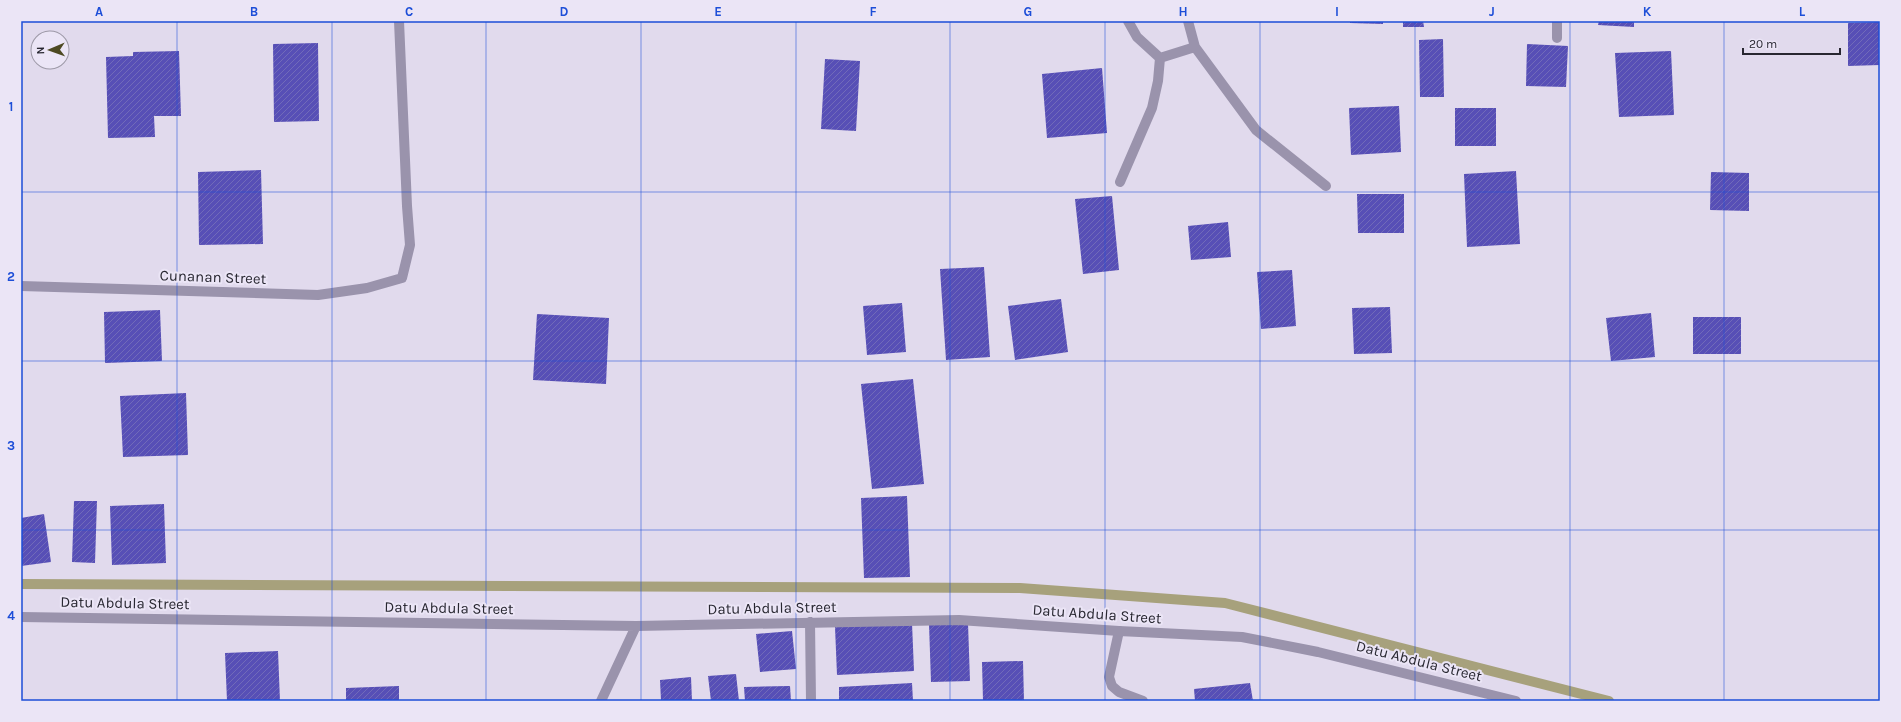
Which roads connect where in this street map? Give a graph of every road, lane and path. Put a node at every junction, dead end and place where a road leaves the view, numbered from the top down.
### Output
1 (399, 21) edge
2 (1128, 21) edge
3 (1188, 21) edge
4 (1557, 21) edge
5 (1557, 38) dead end
6 (1195, 47) junction
7 (1160, 58) junction
8 (1120, 182) dead end
9 (1326, 186) dead end
10 (21, 286) edge
11 (21, 617) edge
12 (810, 622) junction
13 (636, 626) junction
14 (1119, 631) junction
15 (601, 701) edge
16 (811, 701) edge
17 (1143, 701) edge
18 (1516, 701) edge

1 - 10 street, Cunanan Street
2 - 7 street
3 - 6 street
4 - 5 street
6 - 7 street
6 - 9 street
7 - 8 street
11 - 13 street, Datu Abdula Street
12 - 13 street, Datu Abdula Street
12 - 14 street, Datu Abdula Street
12 - 16 street
13 - 15 street
14 - 17 street
14 - 18 street, Datu Abdula Street

